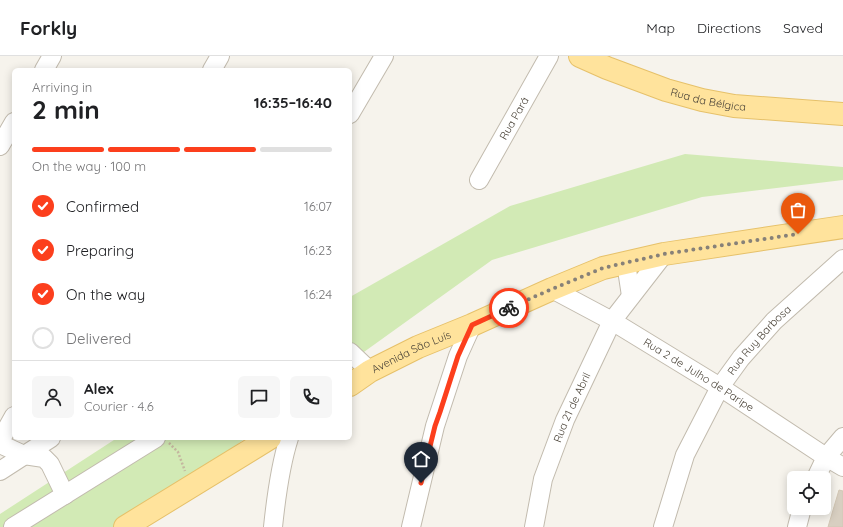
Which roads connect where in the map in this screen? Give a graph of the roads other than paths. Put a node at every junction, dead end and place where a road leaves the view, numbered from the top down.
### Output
1 (52, 56) edge
2 (220, 56) edge
3 (384, 56) edge
4 (550, 56) edge
5 (580, 56) edge
6 (45, 68) edge
7 (213, 68) edge
8 (352, 111) edge
9 (843, 114) edge
10 (12, 125) edge
11 (0, 146) edge
12 (479, 180) dead end
13 (843, 227) edge
14 (664, 254) junction
15 (843, 259) edge
16 (626, 263) junction
17 (552, 289) junction
18 (631, 296) junction
19 (612, 321) junction
20 (472, 325) junction
21 (352, 354) edge
22 (370, 371) junction
23 (352, 383) edge
24 (720, 387) junction
25 (12, 420) edge
26 (843, 437) edge
27 (48, 440) edge
28 (162, 440) edge
29 (267, 440) edge
30 (288, 440) edge
31 (0, 442) edge
32 (24, 456) junction
33 (826, 457) junction
34 (843, 467) edge
35 (0, 471) edge
36 (819, 471) edge
37 (65, 495) junction
38 (800, 515) edge
39 (13, 527) edge
40 (125, 527) edge
41 (273, 527) edge
42 (411, 527) edge
43 (534, 527) edge
44 (663, 527) edge
45 (797, 527) edge

1 - 6 street
2 - 7 street
3 - 8 street
4 - 12 street, Rua Pará
5 - 9 main road, Rua da Bélgica
10 - 11 street
13 - 14 main road, Avenida São Luís
14 - 16 main road, Avenida São Luís
14 - 18 street, Rua 21 de Abril
15 - 24 street, Rua Ruy Barbosa
16 - 17 main road, Avenida São Luís
16 - 18 street
17 - 19 street, Rua 2 de Julho de Paripe
17 - 20 main road, Avenida São Luís
18 - 19 street, Rua 21 de Abril
19 - 24 street, Rua 2 de Julho de Paripe
19 - 43 street, Rua 21 de Abril
20 - 22 main road, Avenida São Luís
20 - 42 street
21 - 22 street
22 - 23 main road, Avenida São Luís
24 - 33 street, Rua 2 de Julho de Paripe
24 - 44 street, Rua Ruy Barbosa
25 - 31 street
26 - 33 street
27 - 32 street
28 - 37 street
29 - 40 main road
30 - 41 street
31 - 32 street
32 - 35 street
32 - 37 street
33 - 34 street, Rua 2 de Julho de Paripe
33 - 36 street
37 - 39 street
38 - 45 street

